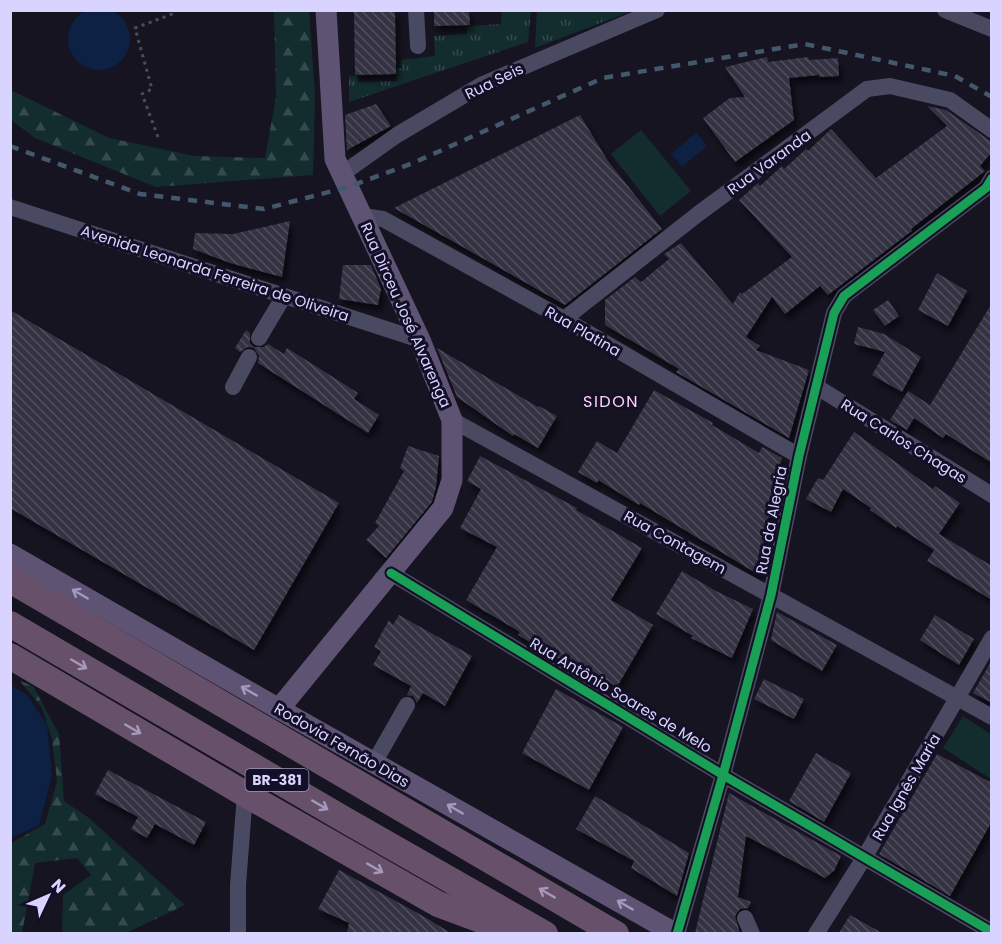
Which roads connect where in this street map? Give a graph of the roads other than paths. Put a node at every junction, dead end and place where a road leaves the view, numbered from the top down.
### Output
1 (326, 10) edge
2 (416, 10) edge
3 (657, 10) edge
4 (945, 10) edge
5 (992, 29) edge
6 (418, 46) dead end
7 (992, 130) edge
8 (342, 174) junction
9 (992, 178) edge
10 (10, 207) edge
11 (363, 216) junction
12 (284, 296) junction
13 (564, 319) junction
14 (259, 338) dead end
15 (420, 340) junction
16 (249, 357) dead end
17 (233, 387) dead end
18 (817, 387) junction
19 (452, 420) junction
20 (799, 456) junction
21 (992, 495) edge
22 (10, 554) edge
23 (391, 573) junction
24 (10, 580) edge
25 (771, 595) junction
26 (10, 624) edge
27 (992, 638) edge
28 (10, 656) edge
29 (958, 697) junction
30 (407, 705) dead end
31 (279, 709) junction
32 (992, 717) edge
33 (374, 763) junction
34 (723, 775) junction
35 (245, 794) junction
36 (864, 858) junction
37 (745, 918) dead end
38 (992, 932) edge
39 (238, 933) edge
40 (545, 933) edge
41 (616, 933) edge
42 (676, 933) edge
43 (752, 933) edge
44 (816, 933) edge

1 - 8 main road, Rua Dirceu José Alvarenga
2 - 6 street
3 - 8 street, Rua Seis
4 - 5 street
7 - 13 street, Rua Varanda
8 - 11 main road, Rua Dirceu José Alvarenga
9 - 18 street, Rua da Alegria
10 - 12 street, Avenida Leonarda Ferreira de Oliveira
11 - 13 street, Rua Platina
11 - 15 main road, Rua Dirceu José Alvarenga
12 - 14 street
12 - 15 street, Avenida Leonarda Ferreira de Oliveira
13 - 20 street, Rua Platina
15 - 19 main road, Rua Dirceu José Alvarenga
16 - 17 street
18 - 20 street, Rua da Alegria
18 - 21 street, Rua Carlos Chagas
19 - 23 main road, Rua Dirceu José Alvarenga
19 - 25 street, Rua Contagem
20 - 25 street, Rua da Alegria
31 -> 22 main road, Rodovia Fernão Dias
23 - 31 main road, Rua Dirceu José Alvarenga
23 - 34 street, Rua Antônio Soares de Melo
41 -> 24 highway, Rodovia Fernão Dias / BR-381
25 - 29 street, Rua Contagem
25 - 34 street, Rua da Alegria
26 -> 40 highway, BR-381
27 - 29 street, Rua Ignês Maria
28 -> 35 highway
29 - 32 street, Rua Contagem
29 - 36 street, Rua Ignês Maria
30 - 33 street
31 - 33 main road, Rodovia Fernão Dias
42 -> 33 main road, Rodovia Fernão Dias
34 - 36 street, Rua Antônio Soares de Melo
34 - 42 street, Rua da Alegria
35 - 39 street
35 -> 40 highway
36 - 38 street, Rua Antônio Soares de Melo
36 - 44 street, Rua Ignês Maria
37 - 43 street

